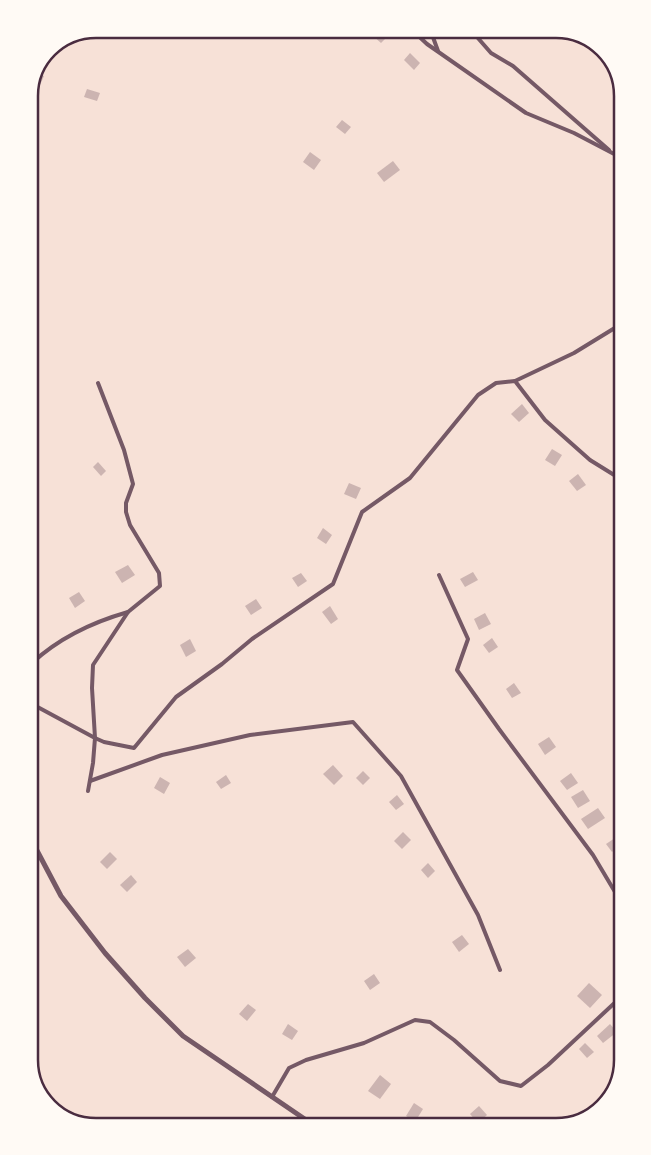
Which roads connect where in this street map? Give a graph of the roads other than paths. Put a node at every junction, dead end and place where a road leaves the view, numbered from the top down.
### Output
1 (421, 38) edge
2 (433, 38) edge
3 (478, 38) edge
4 (438, 52) junction
5 (614, 154) edge
6 (614, 154) edge
7 (614, 329) edge
8 (515, 381) junction
9 (98, 383) dead end
10 (614, 475) edge
11 (439, 575) dead end
12 (128, 612) junction
13 (38, 658) edge
14 (38, 707) edge
15 (95, 738) junction
16 (90, 781) junction
17 (88, 791) dead end
18 (38, 852) edge
19 (614, 890) edge
20 (500, 970) dead end
21 (614, 1003) edge
22 (272, 1097) junction
23 (302, 1117) edge

1 - 4 street
2 - 4 street
3 - 6 street
4 - 5 street
7 - 8 street
8 - 10 street
8 - 15 street
9 - 12 street
11 - 19 street
12 - 13 street
12 - 15 street
14 - 15 street
15 - 16 street
16 - 17 street
16 - 20 street
18 - 22 street
21 - 22 street
22 - 23 street

